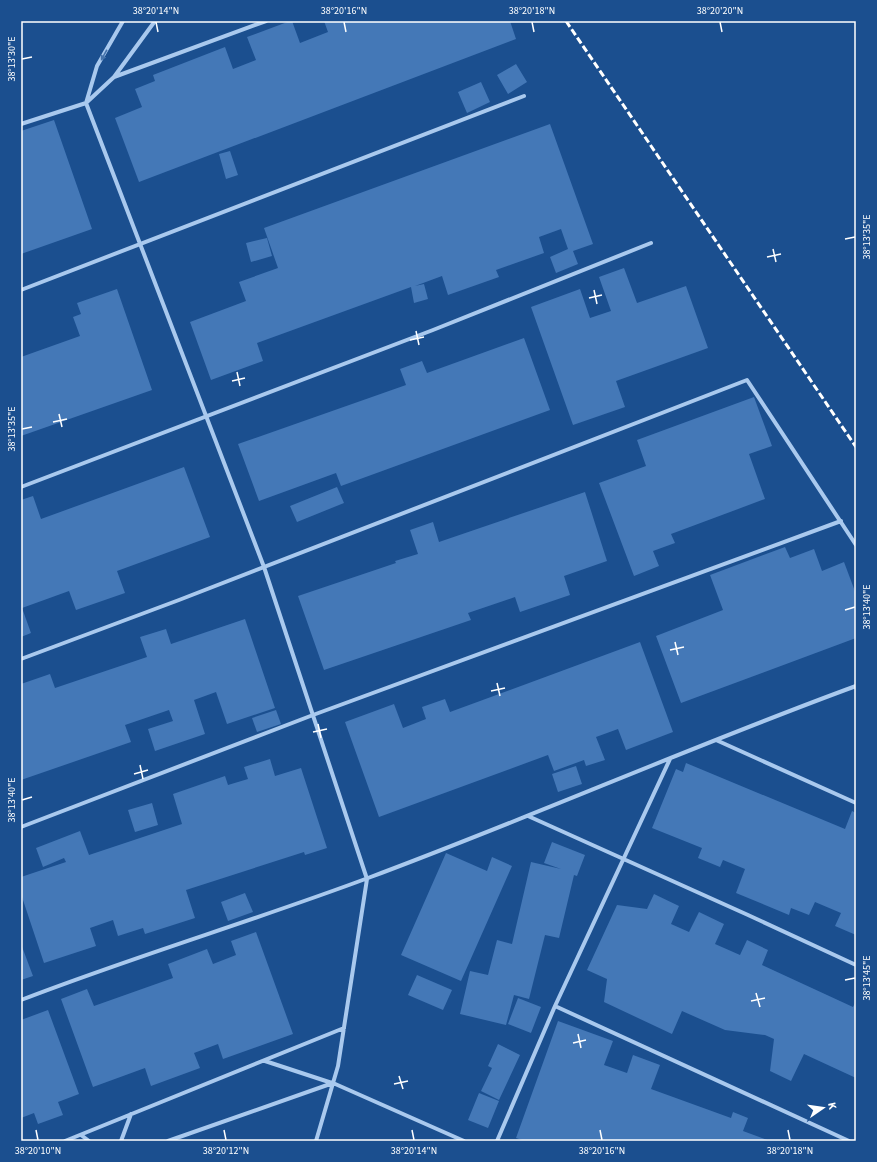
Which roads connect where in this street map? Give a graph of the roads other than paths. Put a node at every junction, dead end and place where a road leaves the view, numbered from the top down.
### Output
1 (123, 21) edge
2 (155, 21) edge
3 (266, 21) edge
4 (114, 77) junction
5 (524, 96) dead end
6 (86, 103) junction
7 (21, 124) edge
8 (651, 242) dead end
9 (139, 245) junction
10 (21, 290) edge
11 (206, 416) junction
12 (21, 487) edge
13 (841, 521) junction
14 (856, 545) edge
15 (264, 567) junction
16 (21, 659) edge
17 (856, 686) edge
18 (313, 715) junction
19 (716, 740) junction
20 (670, 758) junction
21 (856, 803) edge
22 (528, 816) junction
23 (21, 827) edge
24 (623, 858) junction
25 (367, 879) junction
26 (856, 965) edge
27 (21, 1000) edge
28 (555, 1006) junction
29 (344, 1028) junction
30 (264, 1061) junction
31 (333, 1083) junction
32 (131, 1114) junction
33 (80, 1134) junction
34 (65, 1141) edge
35 (89, 1141) edge
36 (121, 1141) edge
37 (168, 1141) edge
38 (316, 1141) edge
39 (464, 1141) edge
40 (497, 1141) edge
41 (849, 1141) edge

1 -> 6 street
2 - 4 street
3 - 4 street
4 - 6 street
5 - 9 street
6 - 7 street
6 - 9 street
8 - 11 street
9 - 10 street
9 - 11 street
11 - 12 street
11 - 15 street
13 - 14 street
13 - 15 street
13 - 18 street
15 - 16 street
15 - 18 street
17 - 19 street
18 - 23 street
18 - 25 street
19 - 20 street
19 - 21 street
20 - 22 street
20 - 24 street
22 - 24 street
22 - 25 street
24 - 26 street
24 - 28 street
25 - 27 street
25 - 29 street
28 - 40 street
28 - 41 street
29 - 30 street
29 - 31 street
30 - 31 street
30 - 32 street
31 - 37 street
31 - 38 street
31 - 39 street
32 - 33 street
32 - 36 street
33 - 34 street
33 - 35 street

